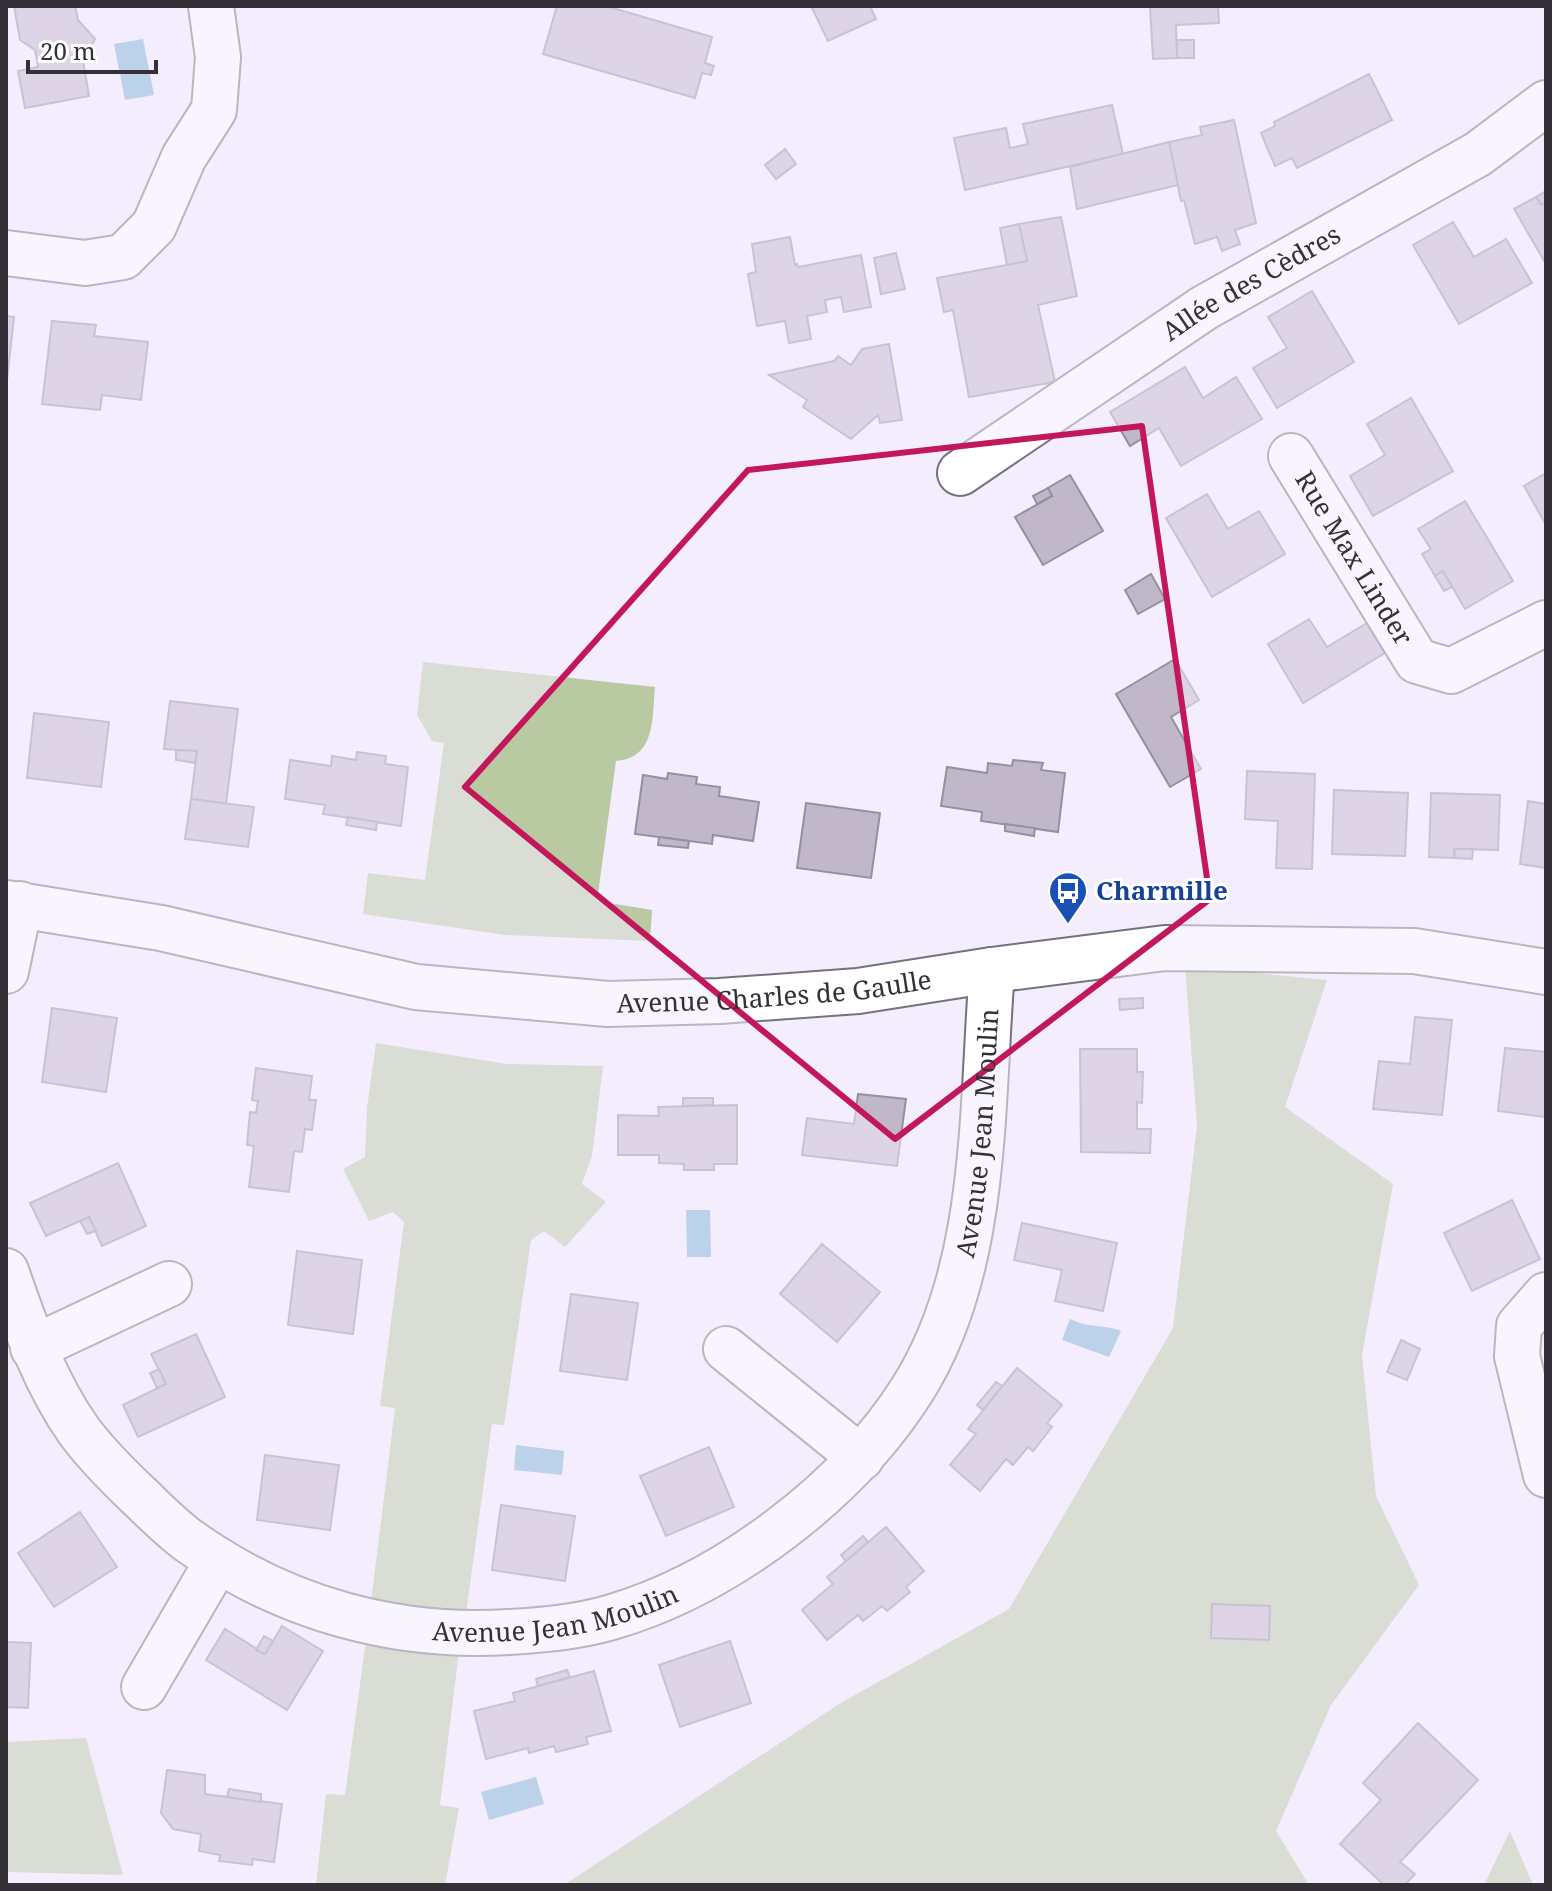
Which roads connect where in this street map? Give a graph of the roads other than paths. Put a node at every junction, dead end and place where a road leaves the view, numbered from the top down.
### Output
1 (211, 6) edge
2 (1546, 103) edge
3 (6, 253) edge
4 (1291, 456) dead end
5 (960, 473) dead end
6 (1546, 623) edge
7 (13, 904) edge
8 (992, 970) junction
9 (6, 971) edge
10 (1546, 972) edge
11 (6, 1271) edge
12 (169, 1284) dead end
13 (1546, 1295) edge
14 (33, 1348) junction
15 (726, 1349) dead end
16 (861, 1458) junction
17 (1546, 1475) edge
18 (218, 1560) junction
19 (144, 1687) dead end

1 - 3 street
2 - 5 street, Allée des Cèdres
4 - 6 street, Rue Max Linder
7 - 8 street, Avenue Charles de Gaulle
7 - 9 street
8 - 10 street, Avenue Charles de Gaulle
8 - 16 street, Avenue Jean Moulin
11 - 14 street, Avenue Jean Moulin
12 - 14 street
13 - 17 street
14 - 18 street, Avenue Jean Moulin
15 - 16 street
16 - 18 street, Avenue Jean Moulin
18 - 19 street

